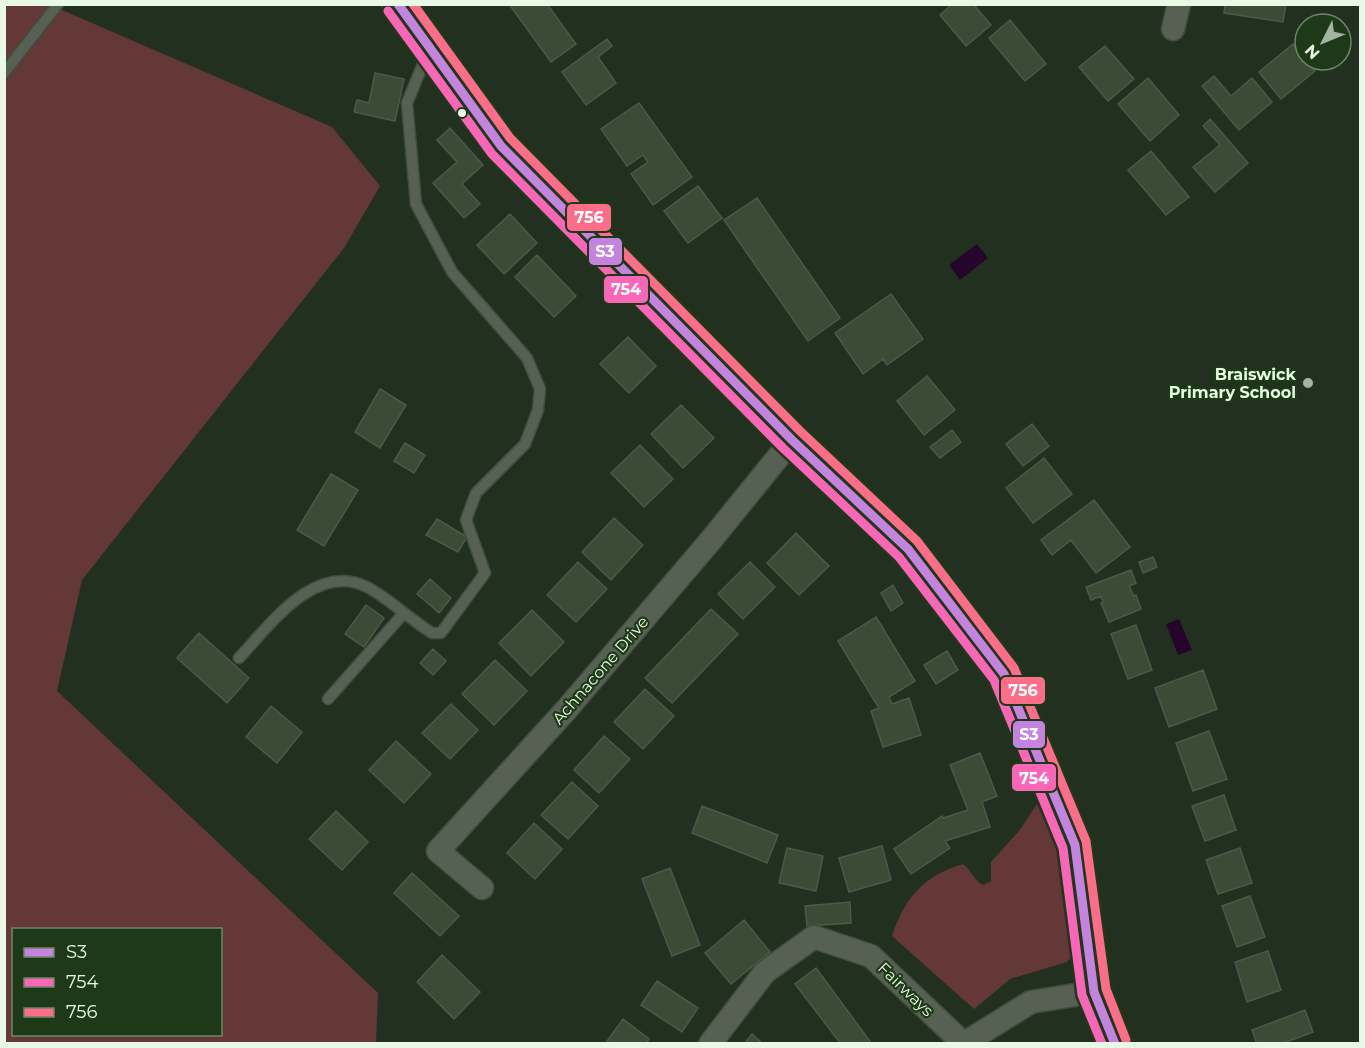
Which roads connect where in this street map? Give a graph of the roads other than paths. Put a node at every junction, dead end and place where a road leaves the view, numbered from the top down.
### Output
1 (58, 4) edge
2 (398, 4) edge
3 (1179, 4) edge
4 (1173, 29) dead end
5 (430, 46) junction
6 (4, 73) edge
7 (792, 440) junction
8 (404, 613) junction
9 (239, 658) dead end
10 (328, 699) dead end
11 (482, 888) dead end
12 (1094, 992) junction
13 (963, 1043) edge
14 (710, 1044) edge
15 (1115, 1044) edge

1 - 6 lane
2 - 5 main road
3 - 4 street
5 - 7 main road
5 - 8 lane
7 - 11 street, Achnacone Drive
7 - 12 main road
8 - 9 lane
8 - 10 lane
12 - 13 street
12 - 15 main road
13 - 14 street, Fairways

